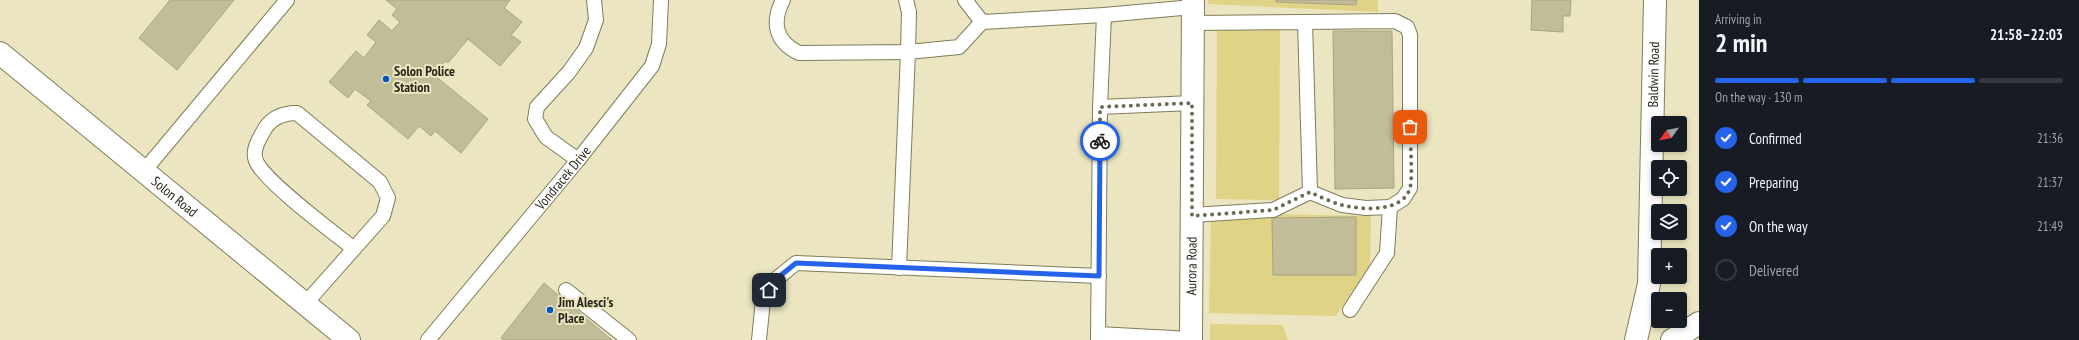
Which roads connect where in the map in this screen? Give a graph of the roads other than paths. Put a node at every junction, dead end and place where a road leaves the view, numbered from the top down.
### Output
1 (287, 0) edge
2 (594, 0) edge
3 (661, 0) edge
4 (783, 0) edge
5 (906, 0) edge
6 (965, 0) edge
7 (1655, 0) edge
8 (1193, 10) edge
9 (1104, 15) junction
10 (982, 22) junction
11 (1305, 22) junction
12 (908, 52) junction
13 (0, 54) edge
14 (1192, 103) junction
15 (1100, 107) junction
16 (578, 160) junction
17 (144, 171) junction
18 (1310, 192) junction
19 (1390, 207) junction
20 (1192, 216) junction
21 (354, 249) junction
22 (899, 268) junction
23 (1099, 276) junction
24 (566, 290) dead end
25 (305, 304) junction
26 (1350, 310) dead end
27 (1699, 323) edge
28 (1098, 337) edge
29 (1191, 339) edge
30 (349, 340) edge
31 (428, 340) edge
32 (629, 340) edge
33 (760, 340) edge
34 (1636, 340) edge
35 (1672, 340) edge

1 - 17 lane
2 - 16 lane
3 - 16 lane, Vondracek Drive
4 - 12 lane
5 - 12 lane
6 - 10 lane
7 - 34 street, Baldwin Road
8 - 9 lane
8 - 11 lane
8 - 14 street, Aurora Road
9 - 10 lane
9 - 15 lane
10 - 12 lane
11 - 18 lane
11 - 19 lane
12 - 22 lane
13 - 17 street, Solon Road
14 - 15 lane
14 - 20 street, Aurora Road
15 - 23 lane
16 - 31 lane, Vondracek Drive
17 - 25 street, Solon Road
18 - 19 lane
18 - 20 lane
19 - 26 lane
20 - 29 street, Aurora Road
21 - 21 lane
21 - 25 lane
22 - 23 lane
22 - 33 lane
23 - 28 lane
24 - 32 lane
25 - 30 street, Solon Road
27 - 35 street
28 - 29 lane

